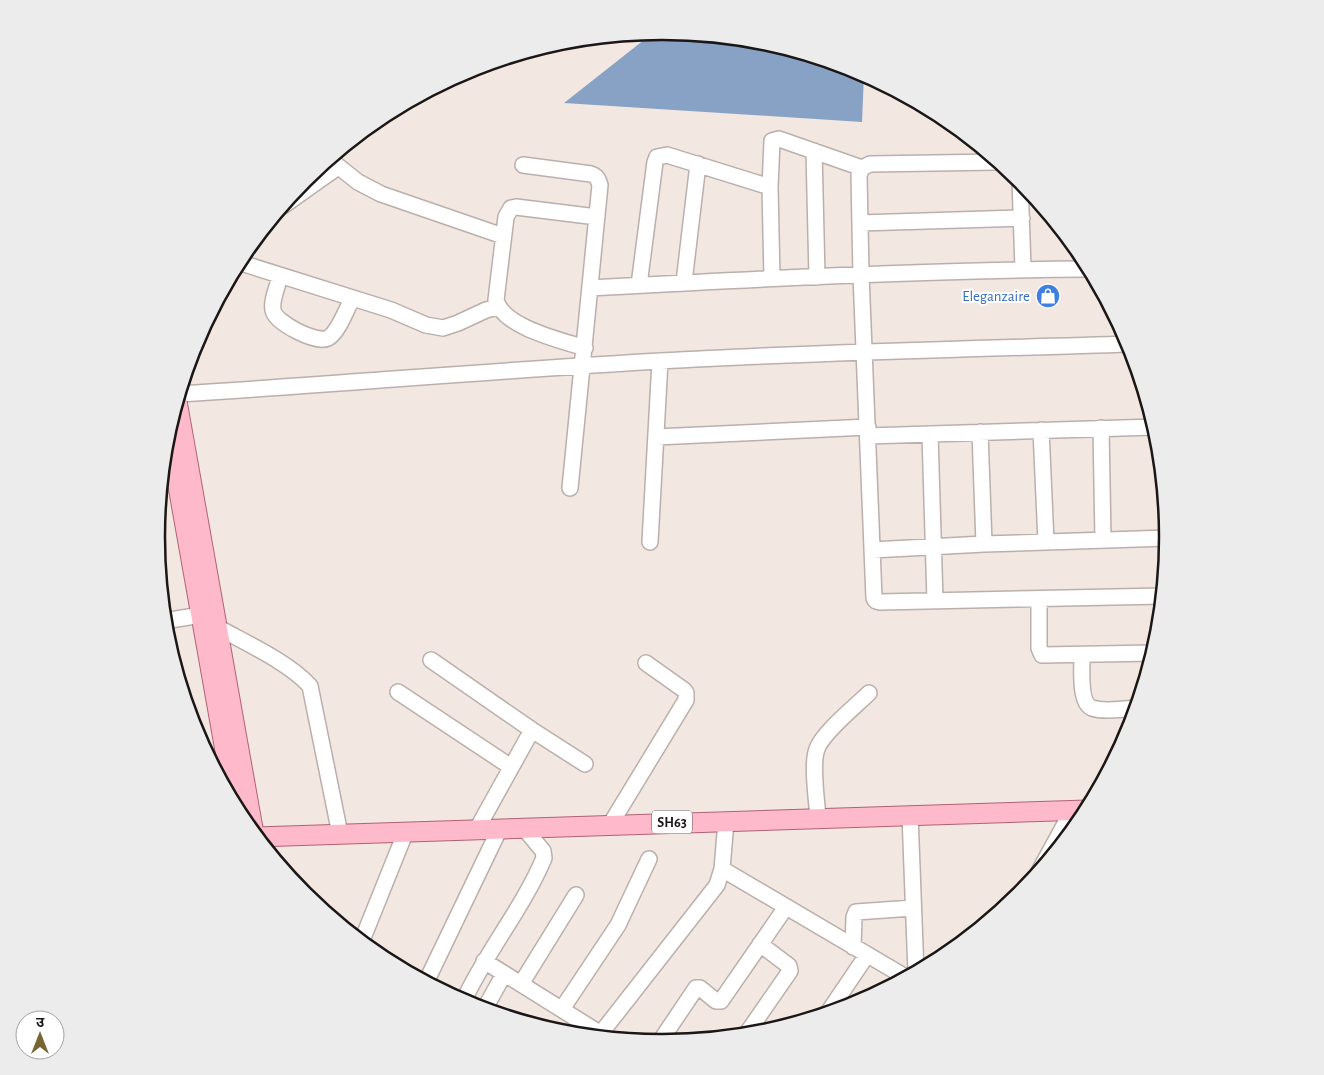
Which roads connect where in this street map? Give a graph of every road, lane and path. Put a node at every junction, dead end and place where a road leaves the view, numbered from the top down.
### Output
1 (814, 151) junction
2 (988, 161) edge
3 (333, 163) edge
4 (698, 164) junction
5 (523, 166) dead end
6 (862, 168) junction
7 (770, 187) junction
8 (1021, 193) edge
9 (597, 216) junction
10 (1022, 218) junction
11 (860, 223) junction
12 (503, 236) junction
13 (246, 265) edge
14 (1023, 269) junction
15 (1081, 269) edge
16 (861, 275) junction
17 (280, 276) junction
18 (817, 277) junction
19 (772, 278) junction
20 (684, 282) junction
21 (639, 285) junction
22 (590, 288) junction
23 (352, 299) junction
24 (498, 307) junction
25 (1121, 344) edge
26 (585, 348) junction
27 (864, 352) junction
28 (660, 361) junction
29 (583, 366) junction
30 (186, 394) edge
31 (180, 415) edge
32 (1147, 427) edge
33 (1101, 428) junction
34 (1041, 430) junction
35 (868, 432) junction
36 (980, 432) junction
37 (930, 434) junction
38 (656, 437) junction
39 (172, 453) edge
40 (570, 488) dead end
41 (1160, 539) edge
42 (1103, 540) junction
43 (650, 542) dead end
44 (1046, 542) junction
45 (984, 544) junction
46 (934, 546) junction
47 (872, 550) junction
48 (1156, 596) edge
49 (1039, 599) junction
50 (935, 601) junction
51 (201, 615) junction
52 (172, 620) edge
53 (217, 627) junction
54 (1146, 653) edge
55 (1082, 655) junction
56 (431, 660) dead end
57 (646, 663) dead end
58 (398, 692) dead end
59 (869, 693) dead end
60 (1129, 708) edge
61 (532, 730) junction
62 (585, 764) dead end
63 (511, 767) junction
64 (231, 787) edge
65 (1078, 810) edge
66 (910, 815) junction
67 (818, 818) junction
68 (252, 820) edge
69 (726, 820) junction
70 (610, 825) junction
71 (500, 828) junction
72 (524, 828) junction
73 (477, 829) junction
74 (406, 831) junction
75 (340, 834) junction
76 (263, 835) edge
77 (649, 859) dead end
78 (722, 869) junction
79 (576, 895) dead end
80 (786, 906) junction
81 (913, 908) junction
82 (364, 935) edge
83 (760, 944) junction
84 (860, 951) junction
85 (484, 961) junction
86 (916, 965) edge
87 (504, 974) junction
88 (900, 974) edge
89 (429, 976) dead end
90 (521, 984) junction
91 (467, 995) edge
92 (488, 1003) edge
93 (831, 1006) edge
94 (562, 1009) junction
95 (752, 1026) edge
96 (592, 1030) edge
97 (603, 1032) edge
98 (665, 1035) edge

1 - 6 street
1 - 7 street
1 - 18 street
2 - 6 street
3 - 12 street
4 - 7 street
4 - 20 street
4 - 21 street
5 - 9 street
6 - 11 street
7 - 19 street
8 - 10 street
9 - 12 street
9 - 22 street
10 - 11 street
10 - 14 street
11 - 16 street
12 - 24 street
13 - 17 street
14 - 15 street
14 - 16 street
16 - 18 street
16 - 27 street
17 - 23 street
17 - 23 street
18 - 19 street
19 - 20 street
20 - 21 street
21 - 22 street
22 - 26 street
23 - 24 street
24 - 26 street
25 - 27 street
26 - 29 street
27 - 28 street
27 - 35 street
28 - 29 street
28 - 38 street
29 - 30 street
29 - 40 street
31 - 53 main road
32 - 33 street
33 - 34 street
33 - 42 street
34 - 36 street
34 - 44 street
35 - 37 street
35 - 38 street
35 - 47 street
36 - 37 street
36 - 45 street
37 - 46 street
38 - 43 street
39 - 51 main road
41 - 42 street
42 - 44 street
44 - 45 street
45 - 46 street
46 - 47 street
46 - 50 street
47 - 50 street
48 - 49 street
49 - 50 street
49 - 55 street
51 - 52 street
51 - 64 main road
53 - 68 main road
53 - 75 street
54 - 55 street
55 - 60 street
56 - 61 street
57 - 70 street
58 - 63 street
59 - 67 street
61 - 62 street
61 - 63 street
63 - 73 street
65 - 66 main road, SH63
66 - 67 main road, SH63
66 - 81 street
67 - 69 main road, SH63
69 - 70 main road, SH63
69 - 78 street
70 - 72 main road, SH63
71 - 72 main road, SH63
71 - 73 main road, SH63
71 - 89 street
72 - 85 street
73 - 74 main road, SH63
74 - 75 main road, SH63
74 - 82 street
75 - 76 main road, SH63
77 - 94 street
78 - 80 street
78 - 97 street
79 - 90 street
80 - 83 street
80 - 84 street
81 - 84 street
81 - 86 street
83 - 95 street
83 - 98 street
84 - 88 street
84 - 93 street
85 - 87 street
85 - 91 street
87 - 90 street
87 - 92 street
90 - 94 street
94 - 96 street

